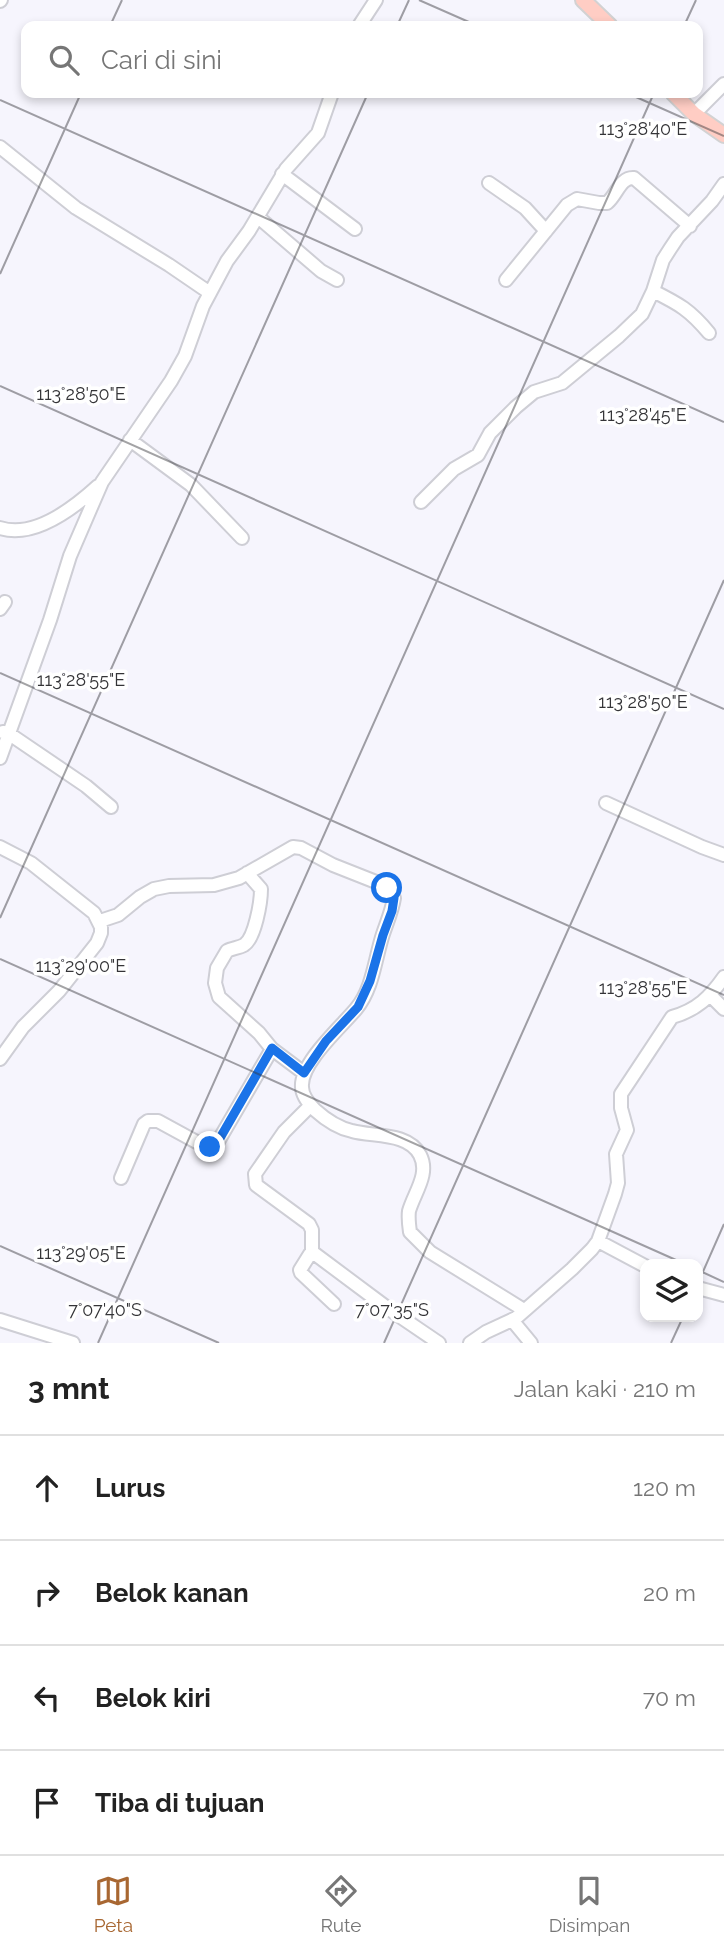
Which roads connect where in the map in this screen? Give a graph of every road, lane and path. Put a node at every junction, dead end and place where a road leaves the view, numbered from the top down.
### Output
1 (376, 0) edge
2 (583, 0) edge
3 (362, 21) edge
4 (605, 21) edge
5 (724, 85) edge
6 (330, 98) edge
7 (678, 98) edge
8 (694, 114) junction
9 (724, 135) edge
10 (0, 147) edge
11 (282, 174) junction
12 (489, 183) dead end
13 (724, 184) edge
14 (258, 217) junction
15 (690, 226) junction
16 (355, 229) dead end
17 (546, 231) junction
18 (506, 280) dead end
19 (337, 281) dead end
20 (653, 291) junction
21 (210, 293) junction
22 (709, 333) dead end
23 (130, 440) junction
24 (102, 482) junction
25 (421, 502) dead end
26 (0, 528) edge
27 (242, 538) dead end
28 (4, 732) edge
29 (0, 758) edge
30 (606, 803) dead end
31 (111, 807) dead end
32 (0, 847) edge
33 (724, 855) edge
34 (247, 873) junction
35 (100, 921) junction
36 (724, 977) edge
37 (710, 995) junction
38 (724, 1009) edge
39 (272, 1048) junction
40 (0, 1059) edge
41 (304, 1073) junction
42 (310, 1106) junction
43 (121, 1178) dead end
44 (598, 1241) junction
45 (312, 1253) junction
46 (640, 1263) edge
47 (703, 1289) edge
48 (724, 1295) edge
49 (334, 1304) dead end
50 (524, 1310) junction
51 (0, 1320) edge
52 (512, 1320) junction
53 (73, 1343) edge
54 (439, 1343) edge
55 (470, 1343) edge
56 (531, 1343) edge

1 - 3 street
2 - 4 main road
5 - 8 street
6 - 11 street
7 - 8 main road
8 - 9 main road
10 - 21 street
11 - 14 street
11 - 16 street
12 - 17 street
13 - 15 street
14 - 19 street
14 - 21 street
15 - 17 street
15 - 20 street
17 - 18 street
20 - 22 street
20 - 25 street
21 - 23 street
23 - 24 street
23 - 27 street
24 - 26 street
24 - 28 street
28 - 29 street
28 - 31 street
30 - 33 street
32 - 35 street
34 - 35 street
34 - 39 street
34 - 41 street
35 - 40 street
36 - 37 street
37 - 38 street
37 - 44 street
39 - 41 street
39 - 43 street
41 - 42 street
42 - 45 street
42 - 50 street
44 - 46 street
44 - 50 street
45 - 49 street
45 - 54 street
47 - 48 street
50 - 52 street
51 - 53 street
52 - 55 street
52 - 56 street

